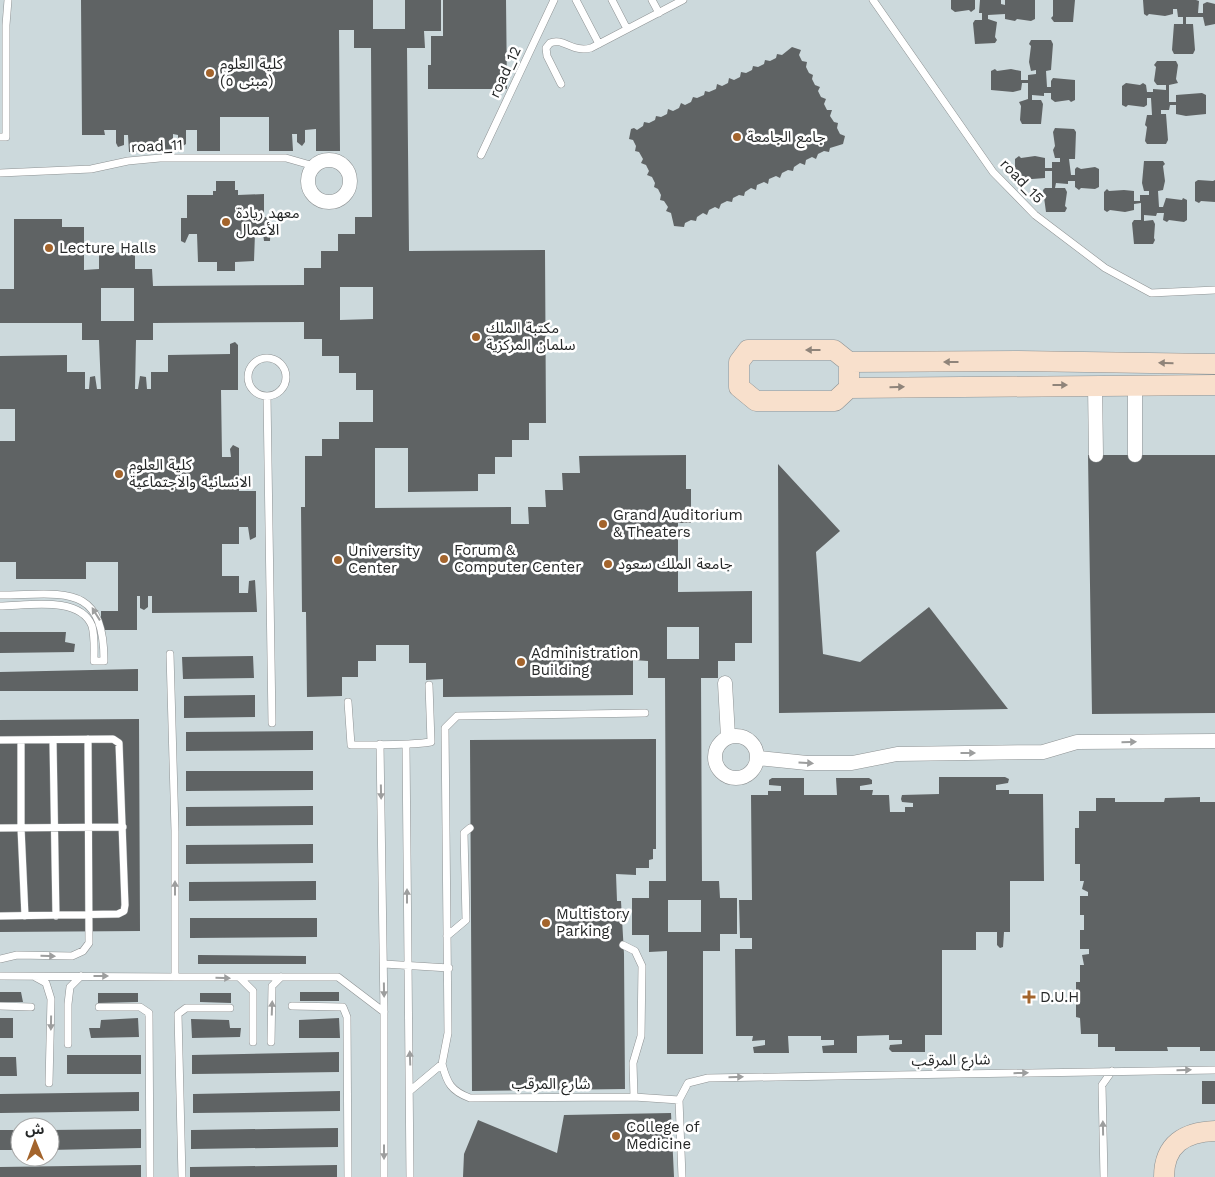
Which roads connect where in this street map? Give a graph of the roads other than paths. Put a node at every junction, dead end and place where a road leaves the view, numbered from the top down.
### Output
1 (8, 0) edge
2 (554, 0) edge
3 (576, 0) edge
4 (612, 0) edge
5 (652, 0) edge
6 (683, 0) edge
7 (873, 0) edge
8 (659, 13) junction
9 (627, 29) junction
10 (599, 44) junction
11 (561, 84) dead end
12 (0, 137) edge
13 (481, 155) dead end
14 (314, 166) dead end
15 (0, 173) edge
16 (1215, 290) edge
17 (1019, 361) junction
18 (849, 362) junction
19 (975, 362) junction
20 (1215, 364) edge
21 (1018, 385) junction
22 (1096, 385) junction
23 (1135, 385) junction
24 (1215, 385) edge
25 (975, 386) junction
26 (849, 388) junction
27 (267, 396) junction
28 (1096, 455) dead end
29 (1135, 455) dead end
30 (0, 595) edge
31 (0, 606) edge
32 (170, 654) dead end
33 (725, 683) dead end
34 (429, 685) dead end
35 (348, 702) dead end
36 (646, 713) dead end
37 (272, 723) dead end
38 (728, 737) junction
39 (88, 739) junction
40 (0, 740) edge
41 (21, 741) junction
42 (53, 741) junction
43 (1215, 741) edge
44 (380, 744) junction
45 (406, 746) junction
46 (758, 758) junction
47 (123, 827) junction
48 (0, 828) edge
49 (21, 828) junction
50 (89, 828) junction
51 (470, 828) dead end
52 (53, 829) junction
53 (0, 916) edge
54 (25, 916) junction
55 (56, 916) junction
56 (87, 916) junction
57 (447, 936) junction
58 (623, 945) dead end
59 (0, 959) edge
60 (384, 964) junction
61 (407, 966) junction
62 (449, 968) junction
63 (0, 976) edge
64 (32, 976) junction
65 (81, 976) junction
66 (174, 977) junction
67 (240, 978) junction
68 (281, 978) junction
69 (0, 1006) edge
70 (292, 1006) dead end
71 (31, 1007) dead end
72 (98, 1008) dead end
73 (230, 1008) dead end
74 (384, 1012) junction
75 (253, 1042) dead end
76 (271, 1042) dead end
77 (68, 1044) dead end
78 (442, 1064) junction
79 (1215, 1070) edge
80 (1112, 1071) junction
81 (49, 1083) dead end
82 (411, 1090) junction
83 (634, 1097) junction
84 (679, 1100) junction
85 (1215, 1131) edge
86 (1215, 1144) edge
87 (150, 1177) edge
88 (182, 1177) edge
89 (348, 1177) edge
90 (384, 1177) edge
91 (410, 1177) edge
92 (682, 1177) edge
93 (1104, 1177) edge
94 (1164, 1177) edge
95 (1176, 1177) edge

1 - 12 lane
2 - 13 lane, road_12
3 - 10 lane
4 - 9 lane
5 - 8 lane
6 - 8 lane
7 - 16 lane, road_15
8 - 9 lane
9 - 10 lane
10 - 11 lane
14 - 15 lane, road_11
17 - 19 street
20 -> 17 street
17 - 21 street
19 -> 18 street
18 - 26 street
18 -> 26 street
19 - 25 street
21 -> 22 street
21 - 25 street
22 - 23 street
22 - 28 street
23 - 24 street
23 - 29 street
26 -> 25 street
27 - 27 lane
27 - 37 lane
31 -> 30 lane
66 -> 32 lane
33 - 38 street
34 - 45 lane
35 - 44 lane
36 - 57 lane
38 - 46 street
38 - 46 street
39 - 42 lane
39 - 47 lane
39 - 50 lane
40 - 41 lane
41 - 42 lane
41 - 49 lane
42 - 52 lane
46 -> 43 street
44 - 45 lane
44 -> 60 lane
61 -> 45 lane
47 - 50 lane
47 - 56 lane
48 - 49 lane
49 - 52 lane
49 - 54 lane
50 - 52 lane
50 - 56 lane
51 - 57 lane
52 - 55 lane
53 - 54 lane
54 - 55 lane
55 - 56 lane
59 -> 56 lane
57 - 62 lane
58 - 83 lane
60 - 61 lane
60 -> 74 lane
61 - 62 lane
82 -> 61 lane
62 - 78 lane
63 - 64 lane
64 - 65 lane
64 -> 81 lane
65 -> 66 lane
65 - 77 lane
66 -> 67 lane
67 - 68 lane
67 - 75 lane
68 - 74 lane
76 -> 68 lane
69 - 71 lane
70 - 89 lane
72 - 87 lane
73 - 88 lane
74 -> 90 lane
78 - 82 lane
78 - 83 lane, شارع المرقب
80 -> 79 lane, شارع المرقب
84 -> 80 lane, شارع المرقب
93 -> 80 lane
82 - 91 lane
83 - 84 lane, شارع المرقب
84 - 92 lane
85 - 94 street
86 - 95 street

